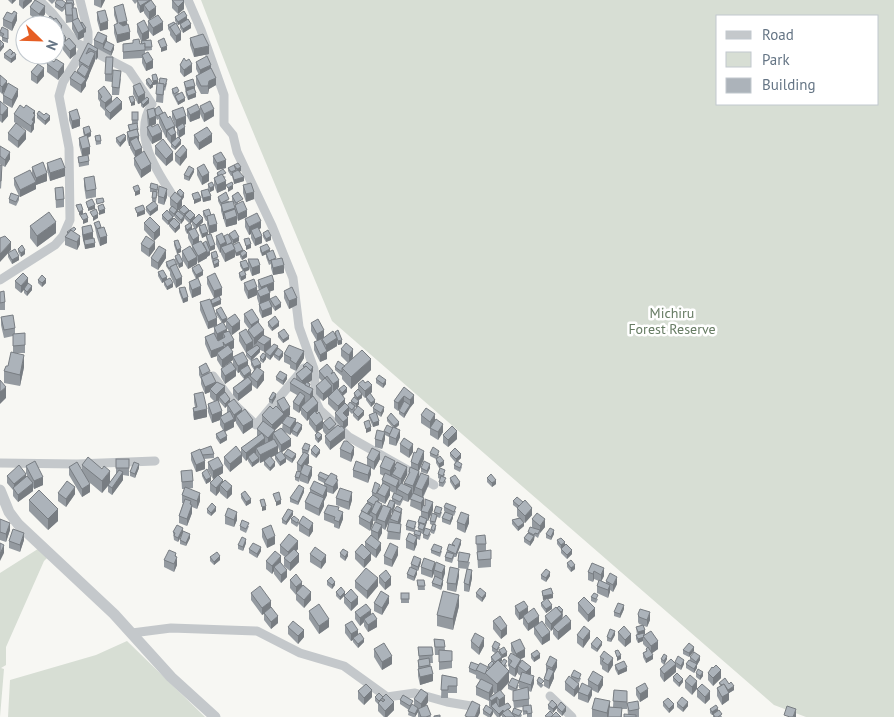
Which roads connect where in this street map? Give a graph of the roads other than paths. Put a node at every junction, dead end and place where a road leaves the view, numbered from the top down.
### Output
1 (39, 0) edge
2 (80, 0) edge
3 (188, 0) edge
4 (86, 48) junction
5 (171, 193) edge
6 (0, 280) edge
7 (311, 361) junction
8 (213, 376) edge
9 (155, 461) dead end
10 (0, 463) edge
11 (434, 485) dead end
12 (0, 490) edge
13 (132, 633) junction
14 (550, 696) dead end
15 (471, 706) edge
16 (215, 717) edge
17 (572, 717) edge

1 - 4 street
2 - 4 street
3 - 7 street
4 - 5 street
4 - 6 street
7 - 8 street
7 - 11 street
9 - 10 street
12 - 13 street
13 - 15 street
13 - 16 street
14 - 17 street

